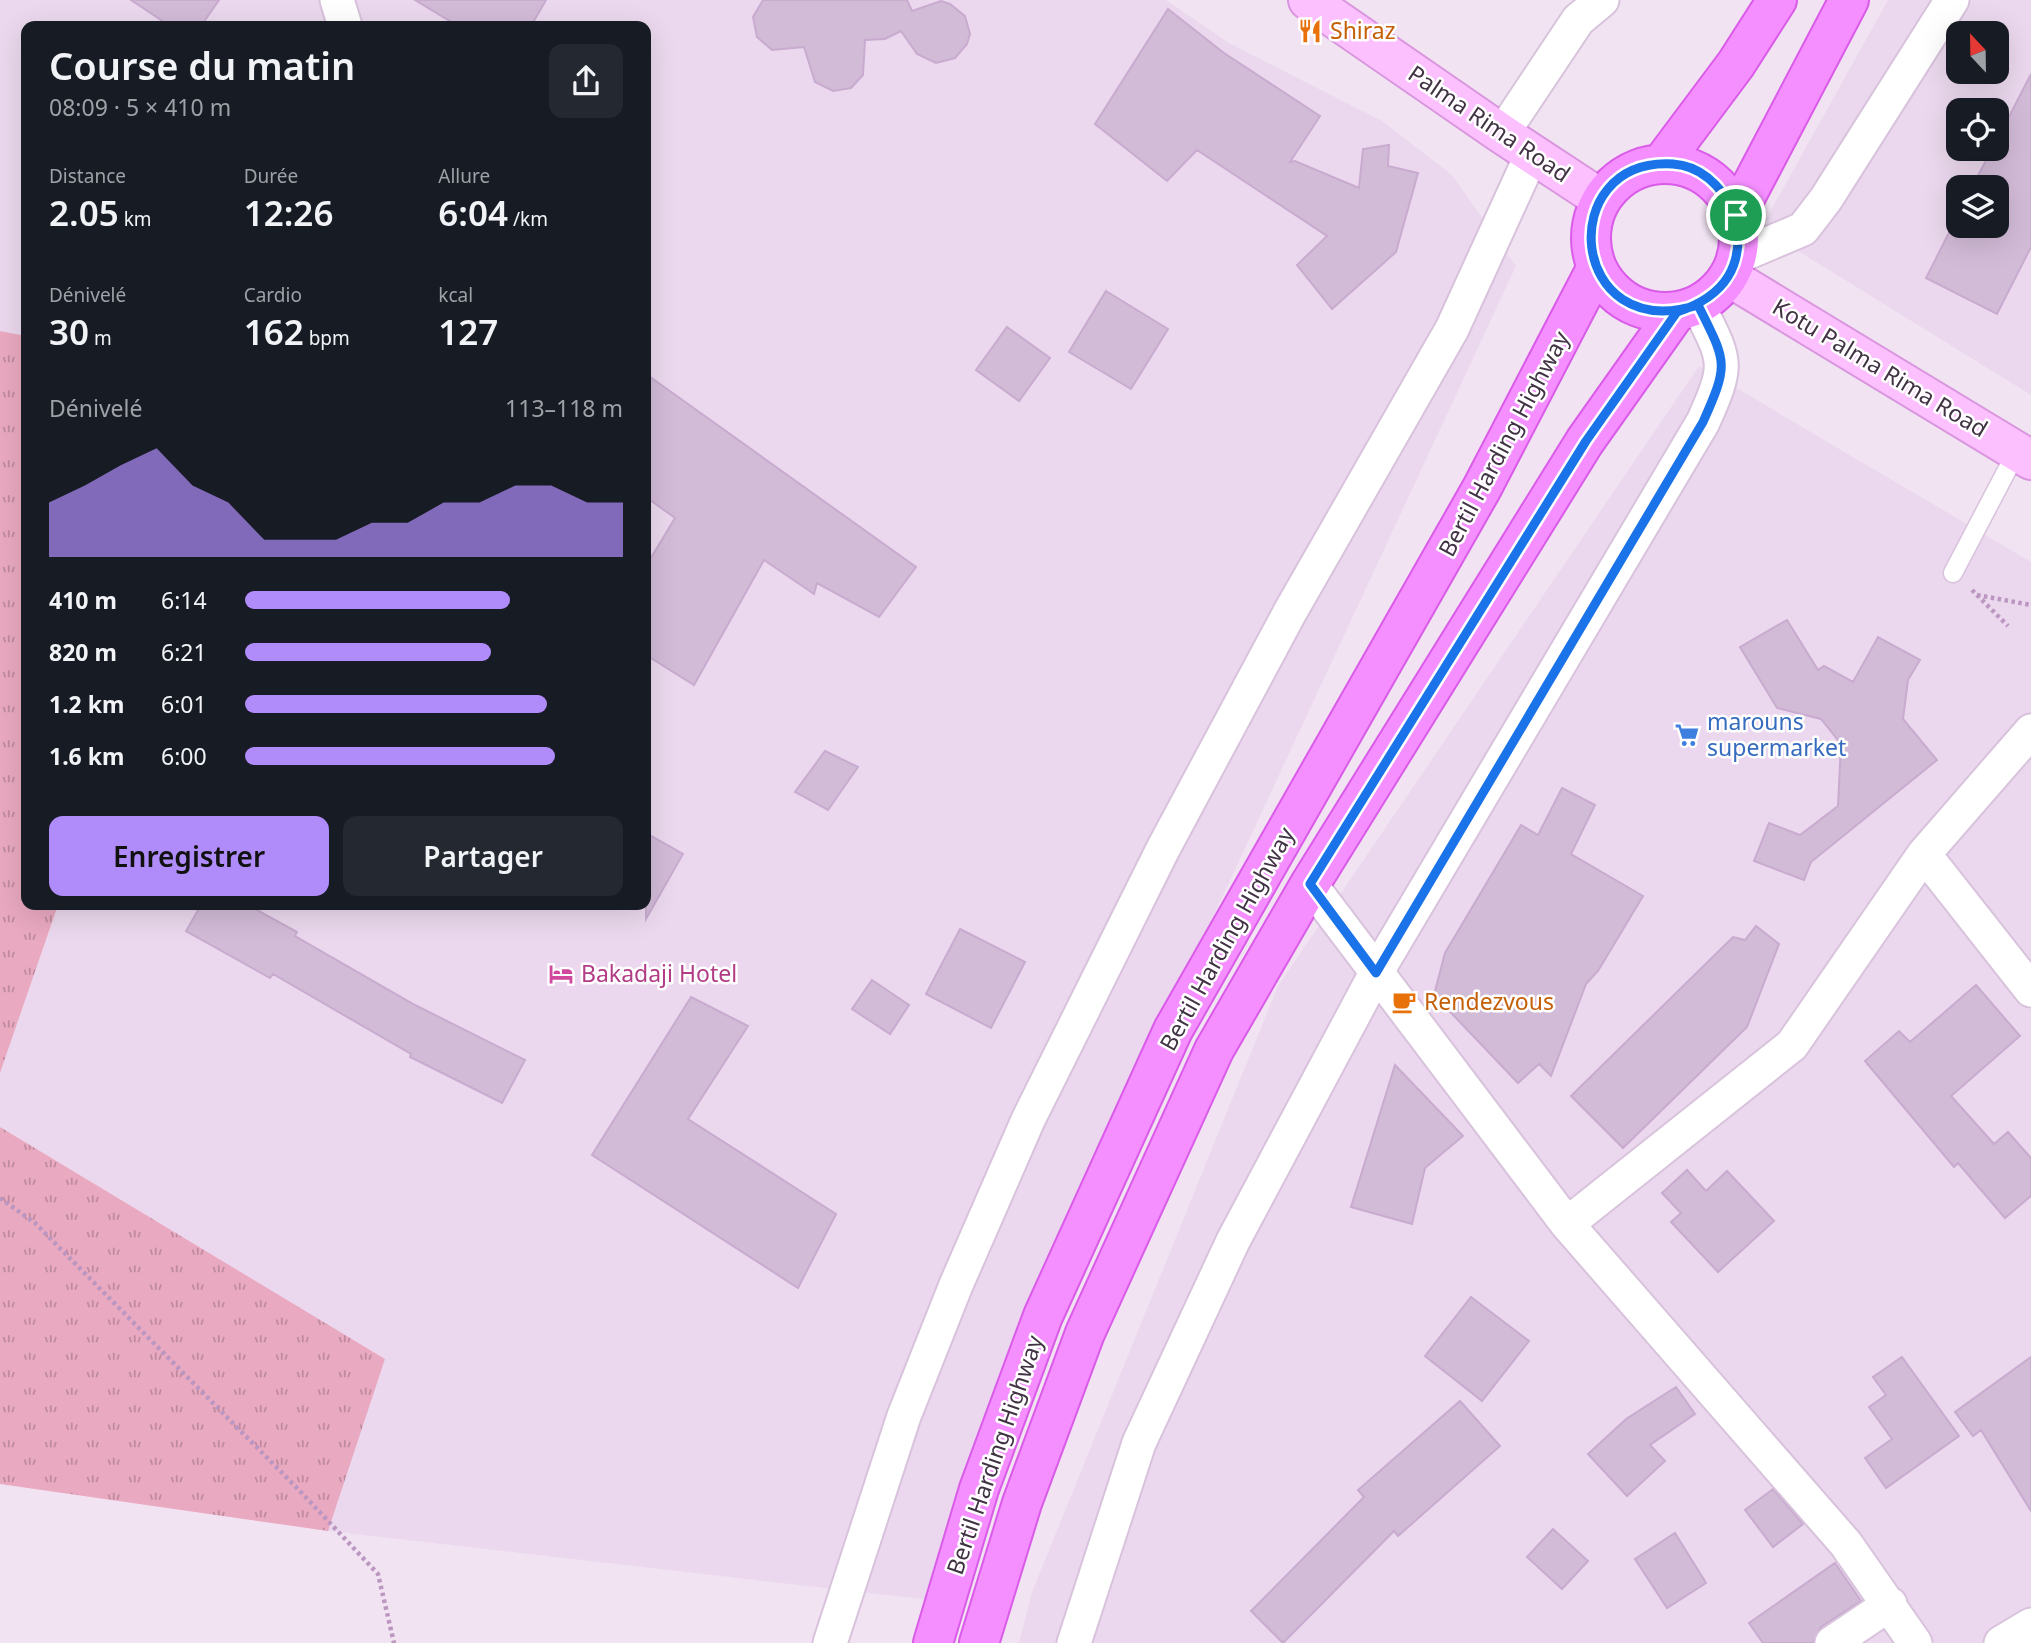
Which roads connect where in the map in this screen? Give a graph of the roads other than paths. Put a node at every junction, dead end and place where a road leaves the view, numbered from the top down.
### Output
1 (337, 0) edge
2 (1308, 0) edge
3 (1602, 0) edge
4 (1777, 0) edge
5 (1850, 0) edge
6 (1952, 0) edge
7 (343, 21) edge
8 (1517, 144) junction
9 (1662, 163) junction
10 (1601, 199) junction
11 (1736, 215) junction
12 (1733, 267) junction
13 (1597, 269) junction
14 (1687, 308) junction
15 (2024, 456) edge
16 (1954, 573) road end
17 (2031, 731) edge
18 (1924, 854) junction
19 (1310, 884) junction
20 (1376, 973) junction
21 (2031, 990) edge
22 (1567, 1224) junction
23 (1891, 1604) junction
24 (2031, 1625) edge
25 (830, 1643) edge
26 (933, 1643) edge
27 (979, 1643) edge
28 (1074, 1643) edge
29 (1832, 1643) edge
30 (1916, 1643) edge
31 (2001, 1643) edge

1 - 7 street
2 - 8 street, Palma Rima Road
3 - 8 street
4 - 9 main road
5 - 11 main road
6 - 12 street
8 - 10 street, Palma Rima Road
8 - 25 street
9 - 10 main road
9 - 11 main road
10 - 13 main road
11 - 12 main road
12 - 14 main road, Bertil Harding Highway
12 - 15 street, Kotu Palma Rima Road
13 - 14 main road
13 - 26 main road, Bertil Harding Highway
14 - 19 main road, Bertil Harding Highway
14 - 20 street
15 - 16 lane
17 - 18 street
18 - 21 street
18 - 22 street
19 - 20 street
19 - 27 main road, Bertil Harding Highway
20 - 22 street
20 - 28 street
22 - 23 street
23 - 29 street
23 - 30 street
24 - 31 street

